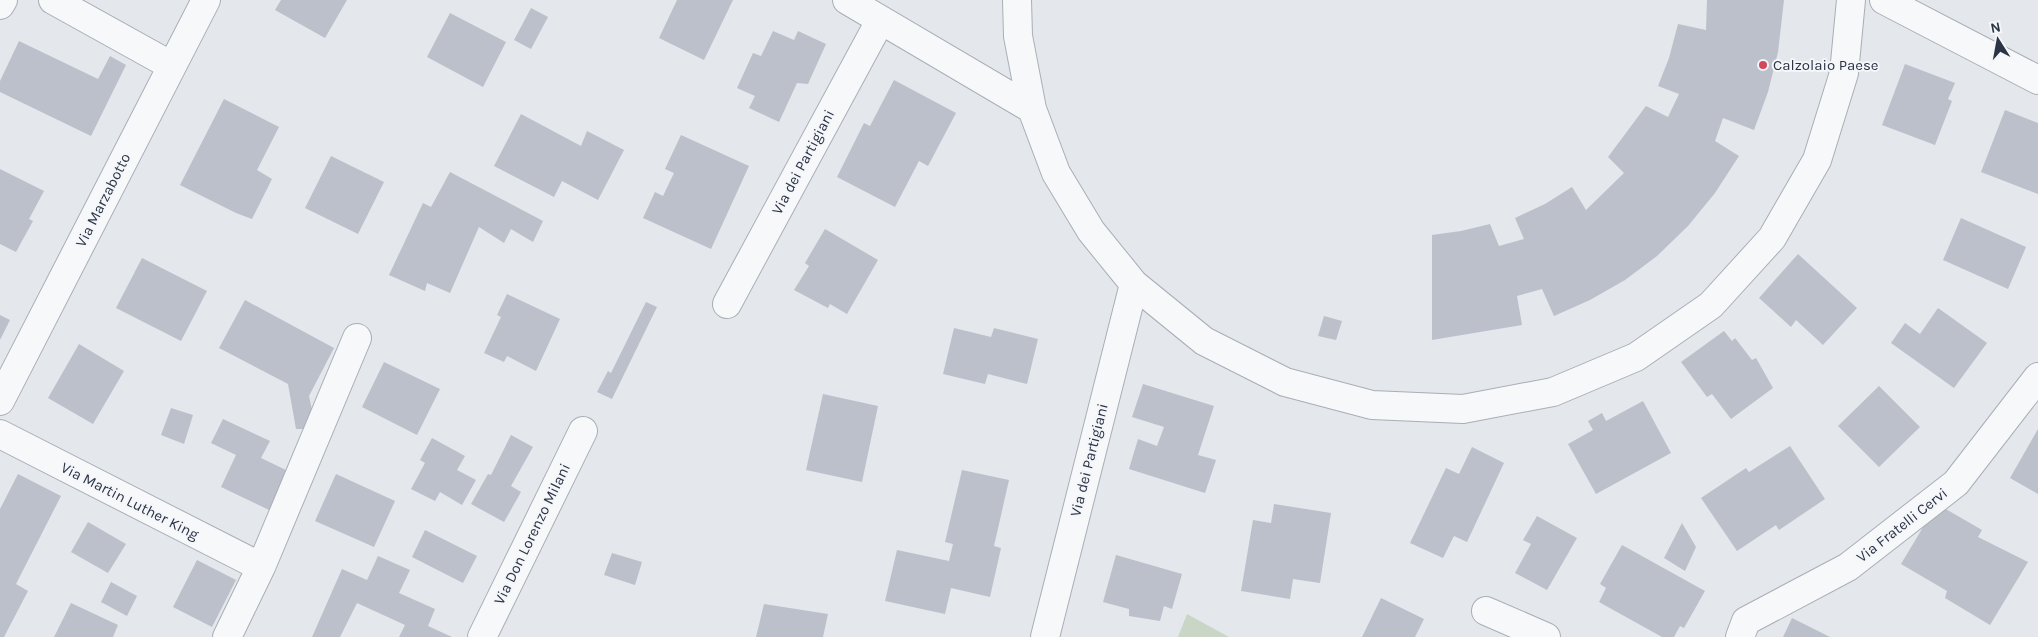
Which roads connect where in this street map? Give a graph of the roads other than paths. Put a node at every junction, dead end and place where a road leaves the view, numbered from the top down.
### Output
1 (3, 0) edge
2 (53, 0) edge
3 (206, 0) edge
4 (846, 0) edge
5 (1017, 0) edge
6 (1851, 0) edge
7 (1884, 0) edge
8 (0, 5) edge
9 (880, 21) junction
10 (172, 66) junction
11 (2038, 80) edge
12 (1032, 109) junction
13 (1134, 284) junction
14 (727, 304) dead end
15 (357, 338) dead end
16 (2038, 378) edge
17 (0, 401) edge
18 (583, 431) dead end
19 (0, 434) edge
20 (261, 567) junction
21 (1486, 611) dead end
22 (227, 637) edge
23 (482, 637) edge
24 (1044, 637) edge
25 (1546, 637) edge
26 (1740, 637) edge

1 - 8 street
2 - 10 street
3 - 10 street, Via Marzabotto
4 - 9 street
5 - 12 street
6 - 13 street
7 - 11 street
9 - 12 street
9 - 14 street, Via dei Partigiani
10 - 17 street, Via Marzabotto
12 - 13 street
13 - 24 street, Via dei Partigiani
15 - 20 street
16 - 26 street, Via Fratelli Cervi
18 - 23 street, Via Don Lorenzo Milani
19 - 20 street, Via Martin Luther King
20 - 22 street
21 - 25 street

